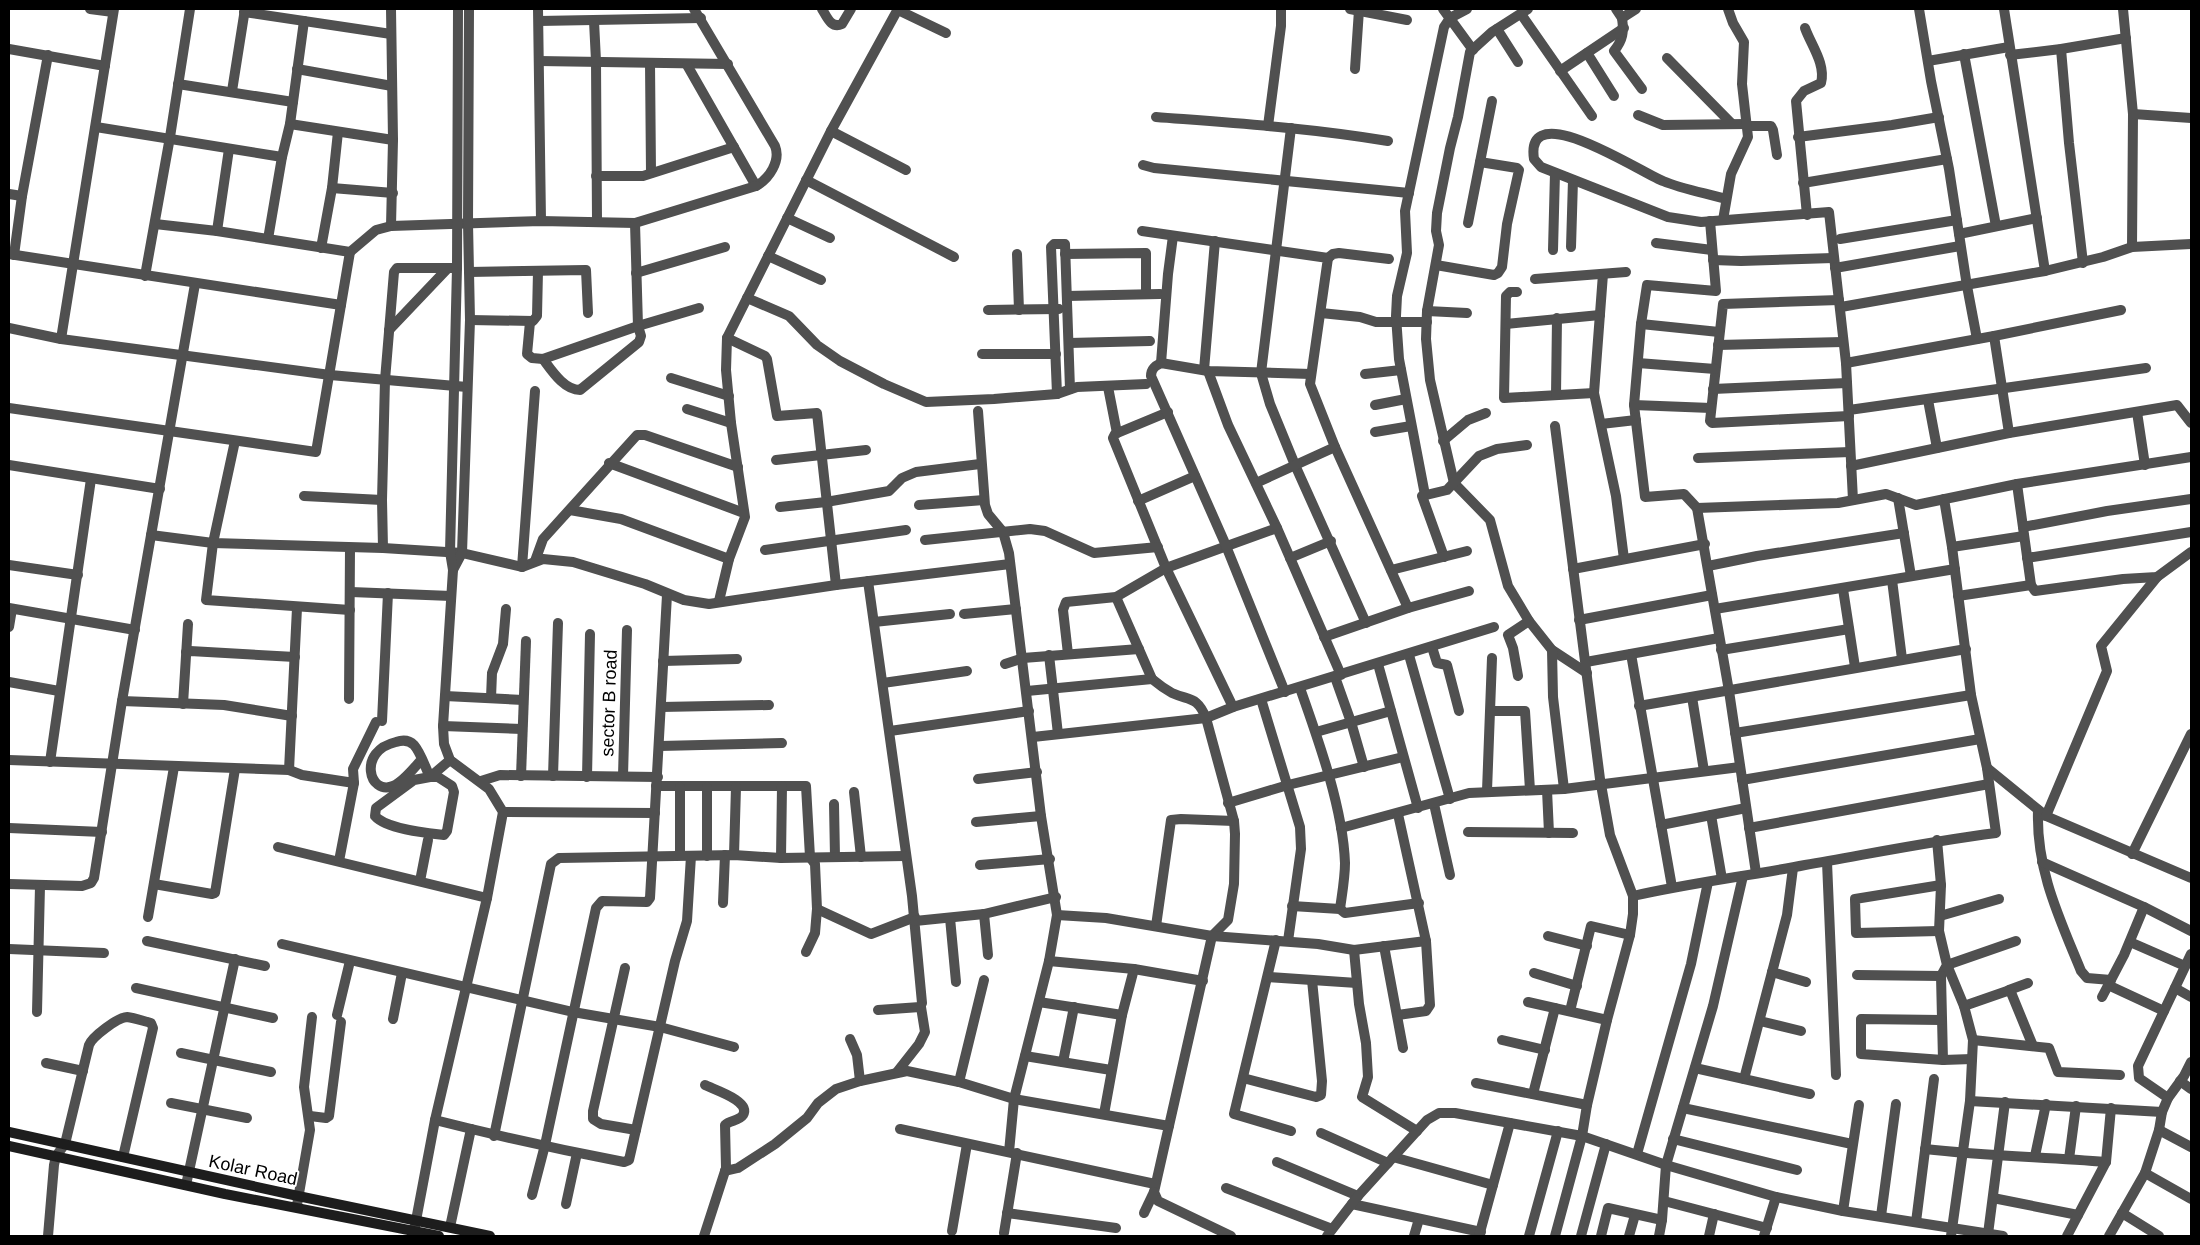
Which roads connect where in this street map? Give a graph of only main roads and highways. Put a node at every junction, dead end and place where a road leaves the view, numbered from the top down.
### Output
1 (9, 1132) edge
2 (9, 1146) edge
3 (414, 1226) junction
4 (439, 1236) edge
5 (490, 1236) edge

1 - 3 main road, Kolar Road
2 - 3 main road, Kolar Road
3 - 4 main road, Kolar Road
3 - 5 main road, Kolar Road

